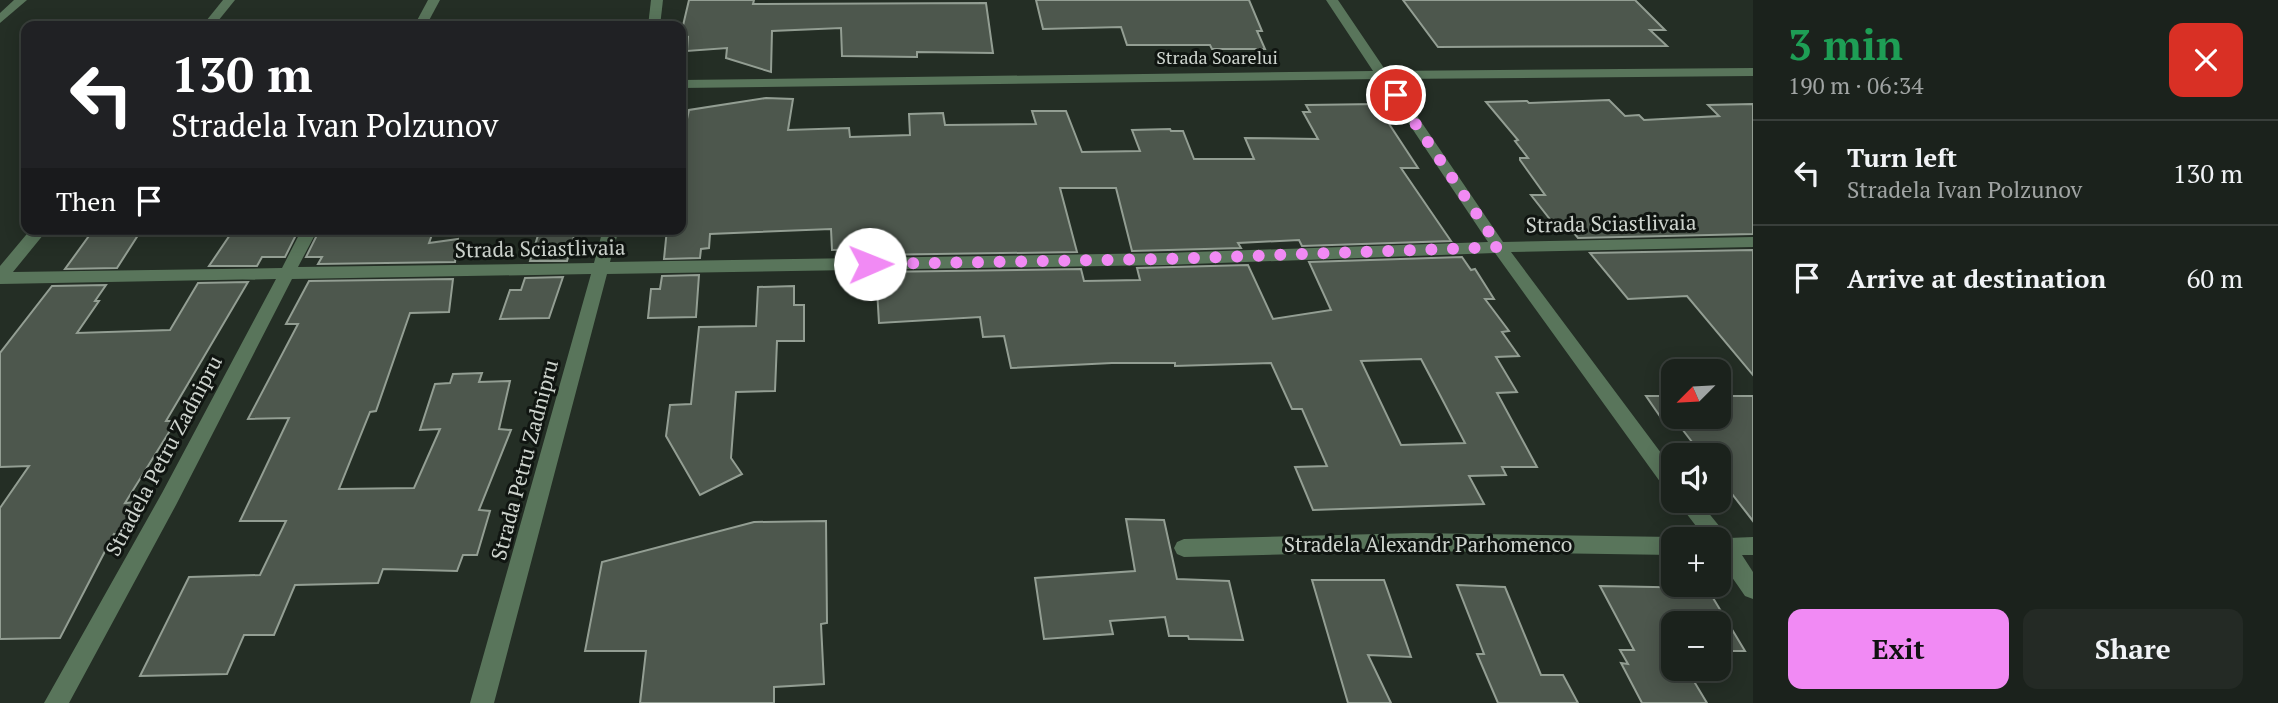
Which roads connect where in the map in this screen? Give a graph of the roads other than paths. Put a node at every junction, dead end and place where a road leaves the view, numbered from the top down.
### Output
1 (21, 0) edge
2 (229, 0) edge
3 (434, 0) edge
4 (657, 0) edge
5 (1332, 0) edge
6 (0, 19) edge
7 (212, 21) edge
8 (423, 21) edge
9 (655, 21) edge
10 (1753, 72) edge
11 (1383, 75) junction
12 (686, 83) edge
13 (35, 235) edge
14 (307, 235) edge
15 (610, 235) edge
16 (1753, 242) edge
17 (1499, 247) junction
18 (601, 270) junction
19 (286, 273) junction
20 (0, 278) edge
21 (1661, 468) edge
22 (1696, 513) edge
23 (1707, 527) edge
24 (1731, 544) edge
25 (1661, 546) edge
26 (1753, 547) edge
27 (1184, 548) dead end
28 (1731, 558) edge
29 (1753, 589) edge
30 (56, 703) edge
31 (482, 703) edge

1 - 6 street
2 - 7 street
3 - 8 street
4 - 9 street
5 - 11 street
10 - 11 street, Strada Soarelui
11 - 12 street, Strada Soarelui
11 - 17 street
13 - 20 street
14 - 19 street, Stradela Petru Zadnipru
15 - 18 street, Strada Petru Zadnipru
16 - 17 street, Strada Sciastlivaia
17 - 18 street, Strada Sciastlivaia
17 - 21 street
18 - 19 street, Strada Sciastlivaia
18 - 31 street, Strada Petru Zadnipru
19 - 20 street, Strada Sciastlivaia
19 - 30 street, Stradela Petru Zadnipru
22 - 23 street
24 - 26 street
25 - 27 street, Stradela Alexandr Parhomenco
28 - 29 street

